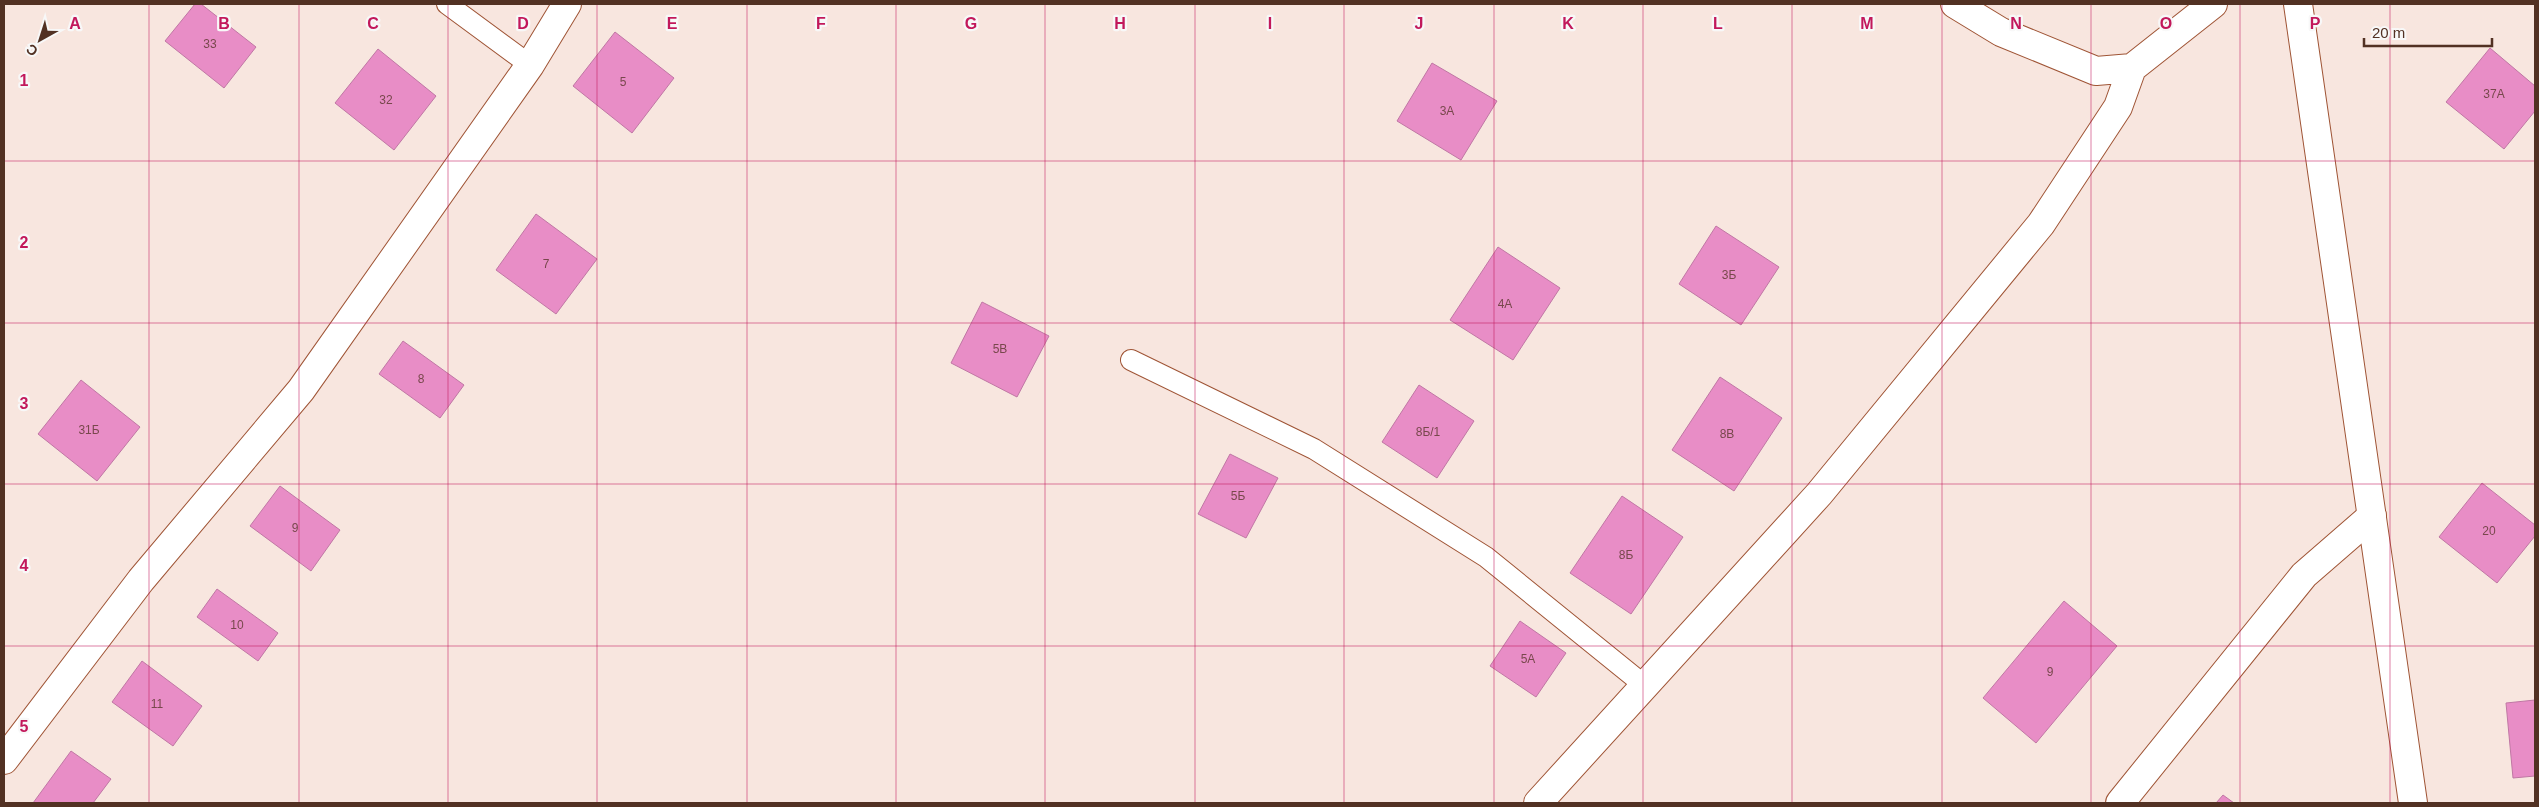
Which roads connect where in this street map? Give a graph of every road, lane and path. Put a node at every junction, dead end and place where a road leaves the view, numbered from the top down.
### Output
1 (447, 4) edge
2 (568, 4) edge
3 (1955, 4) edge
4 (2213, 4) edge
5 (2298, 4) edge
6 (530, 65) junction
7 (2132, 68) junction
8 (1131, 360) dead end
9 (2372, 516) junction
10 (1644, 685) junction
11 (4, 760) edge
12 (1538, 803) edge
13 (2120, 803) edge
14 (2413, 803) edge

1 - 6 lane
2 - 6 street
3 - 7 street
4 - 7 street
5 - 9 street
6 - 11 street
7 - 10 street
8 - 10 lane
9 - 13 street
9 - 14 street
10 - 12 street

